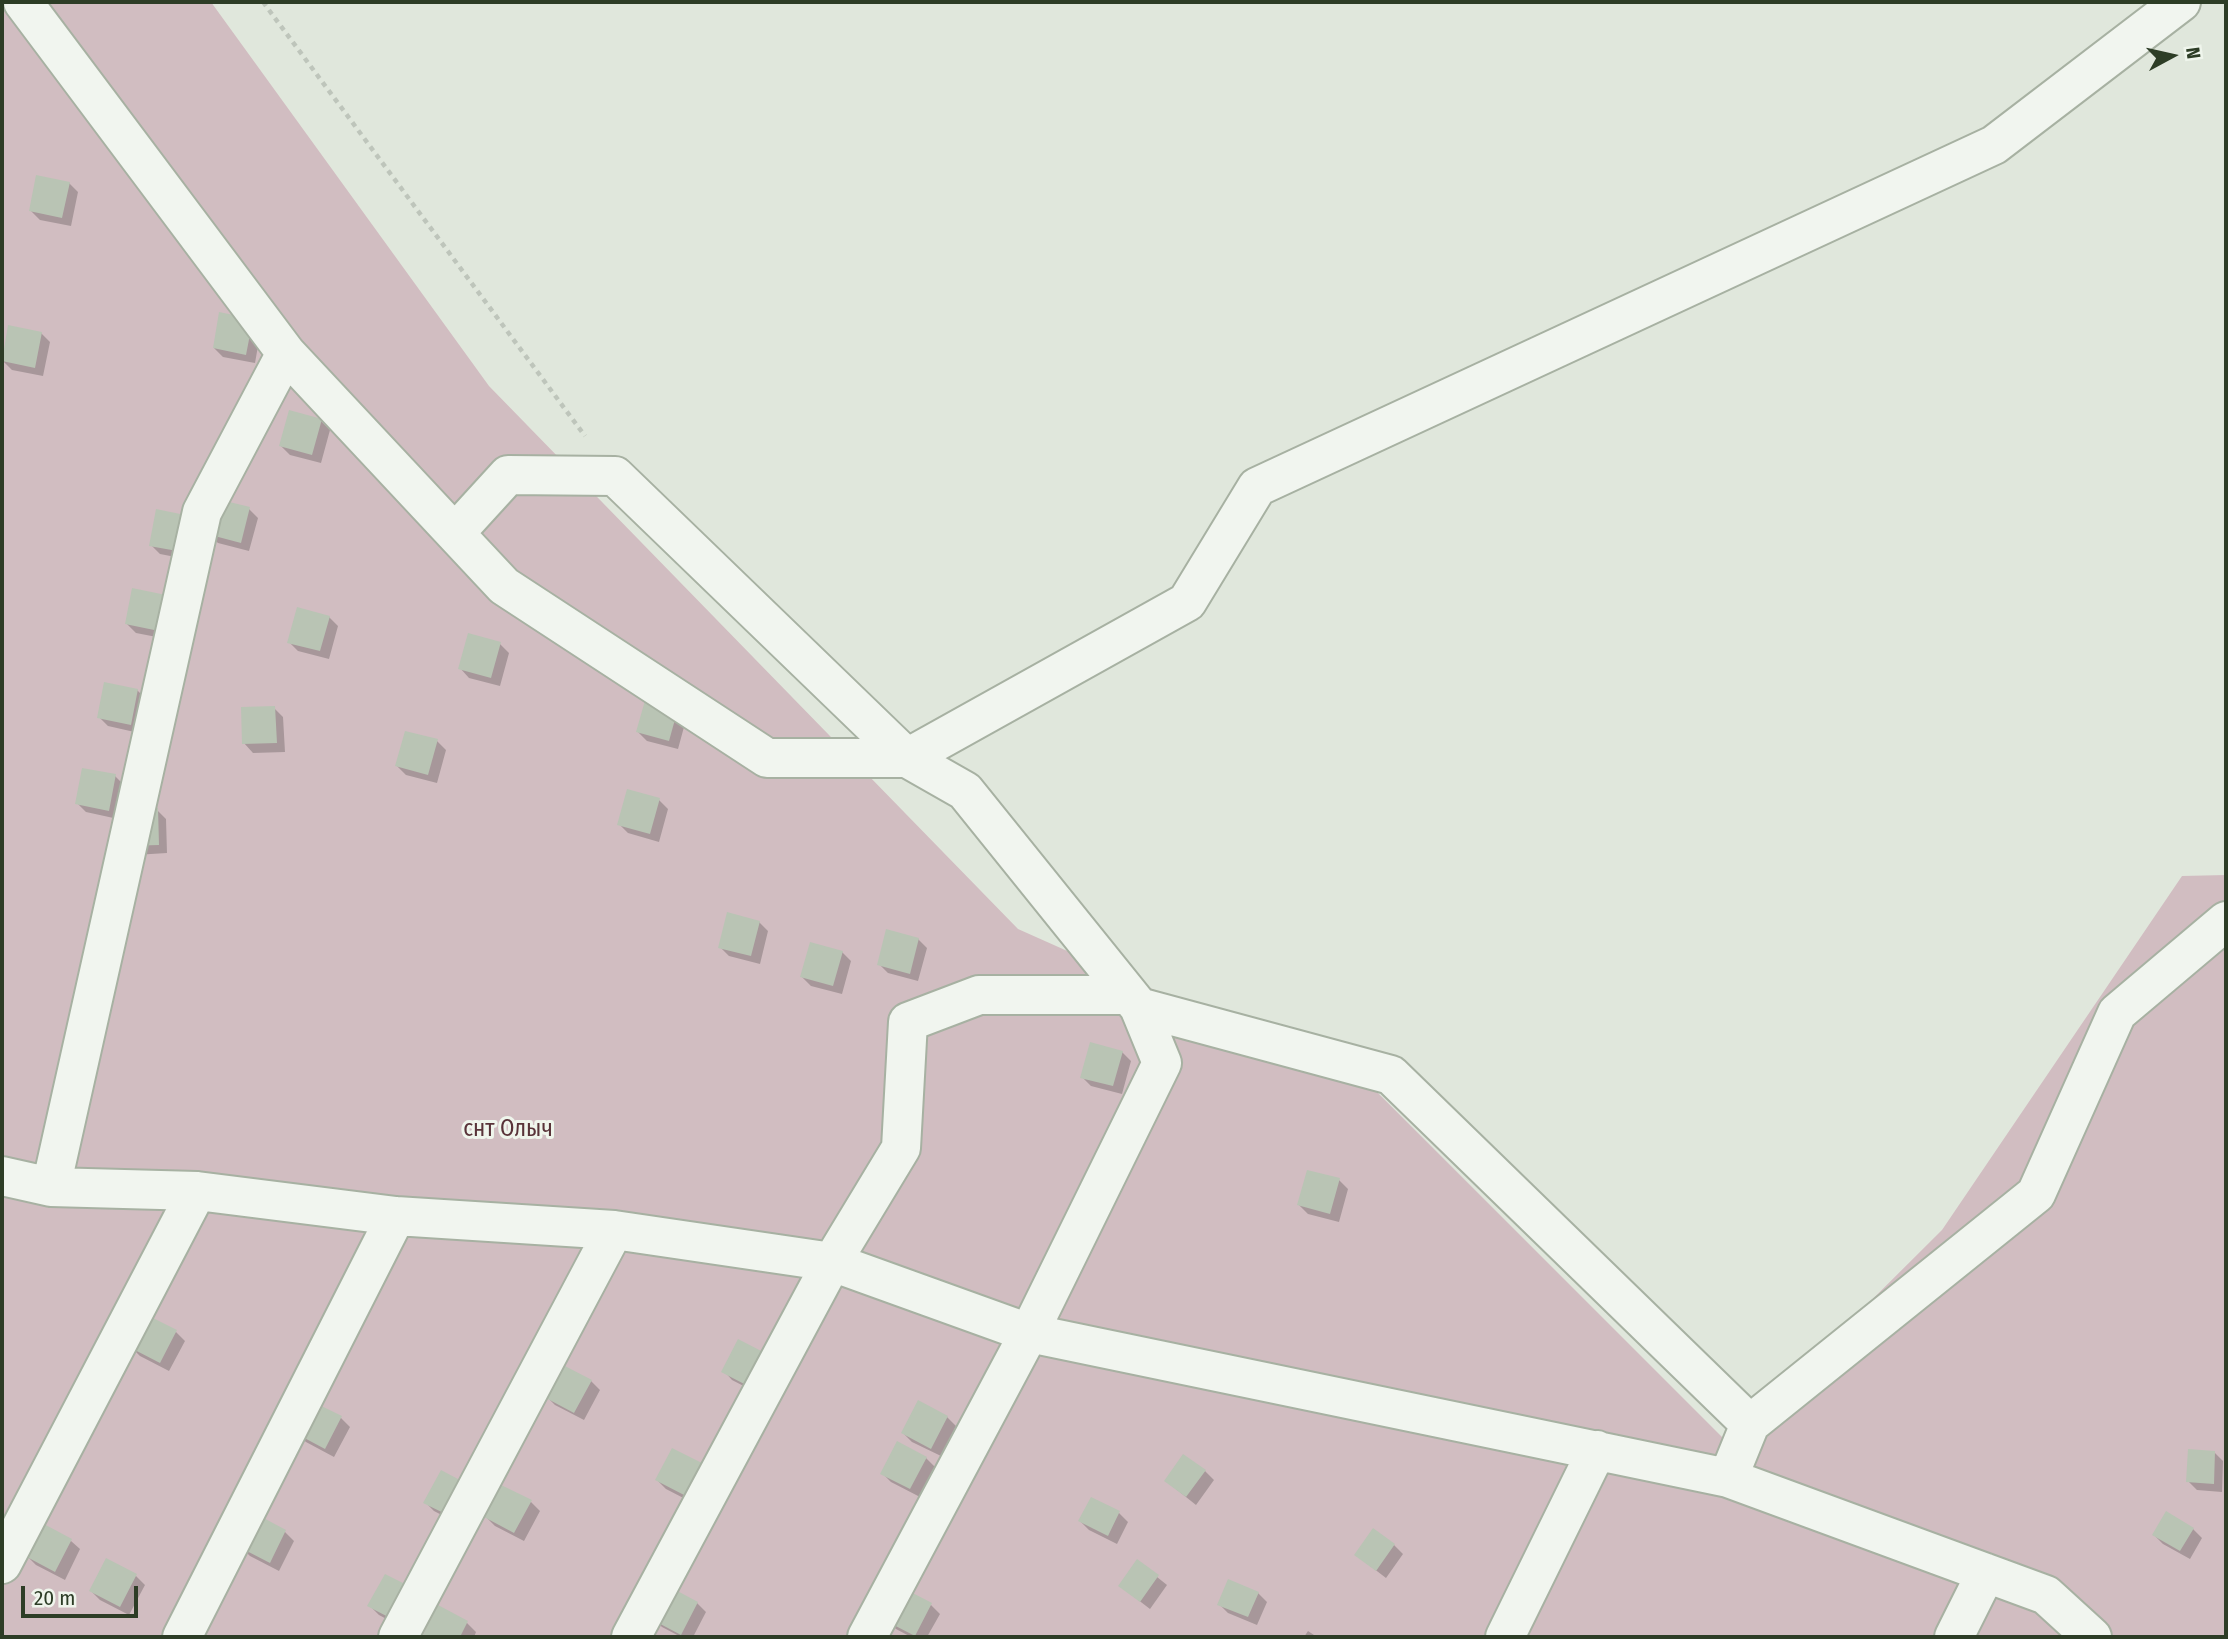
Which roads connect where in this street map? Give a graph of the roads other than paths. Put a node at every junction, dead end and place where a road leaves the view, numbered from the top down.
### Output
1 (23, 2) edge
2 (2181, 2) edge
3 (286, 353) junction
4 (455, 533) junction
5 (907, 758) junction
6 (2226, 922) edge
7 (1134, 1001) junction
8 (2, 1176) edge
9 (51, 1187) junction
10 (197, 1191) junction
11 (396, 1216) junction
12 (614, 1230) junction
13 (832, 1262) junction
14 (1029, 1333) junction
15 (1749, 1424) junction
16 (1597, 1450) junction
17 (1728, 1478) junction
18 (2, 1564) edge
19 (1986, 1573) junction
20 (182, 1637) edge
21 (398, 1637) edge
22 (631, 1637) edge
23 (867, 1637) edge
24 (1505, 1637) edge
25 (1954, 1637) edge
26 (2092, 1637) edge

1 - 3 street
2 - 5 street
3 - 4 street
3 - 9 street
4 - 5 street
4 - 5 street
5 - 7 street
6 - 15 street
7 - 13 street
7 - 14 street
7 - 15 street
8 - 9 street
9 - 10 street
10 - 11 street
10 - 18 street
11 - 12 street
11 - 20 street
12 - 13 street
12 - 21 street
13 - 14 street
13 - 22 street
14 - 16 street
14 - 23 street
15 - 17 street
16 - 17 street
16 - 24 street
17 - 19 street
19 - 25 street
19 - 26 street

